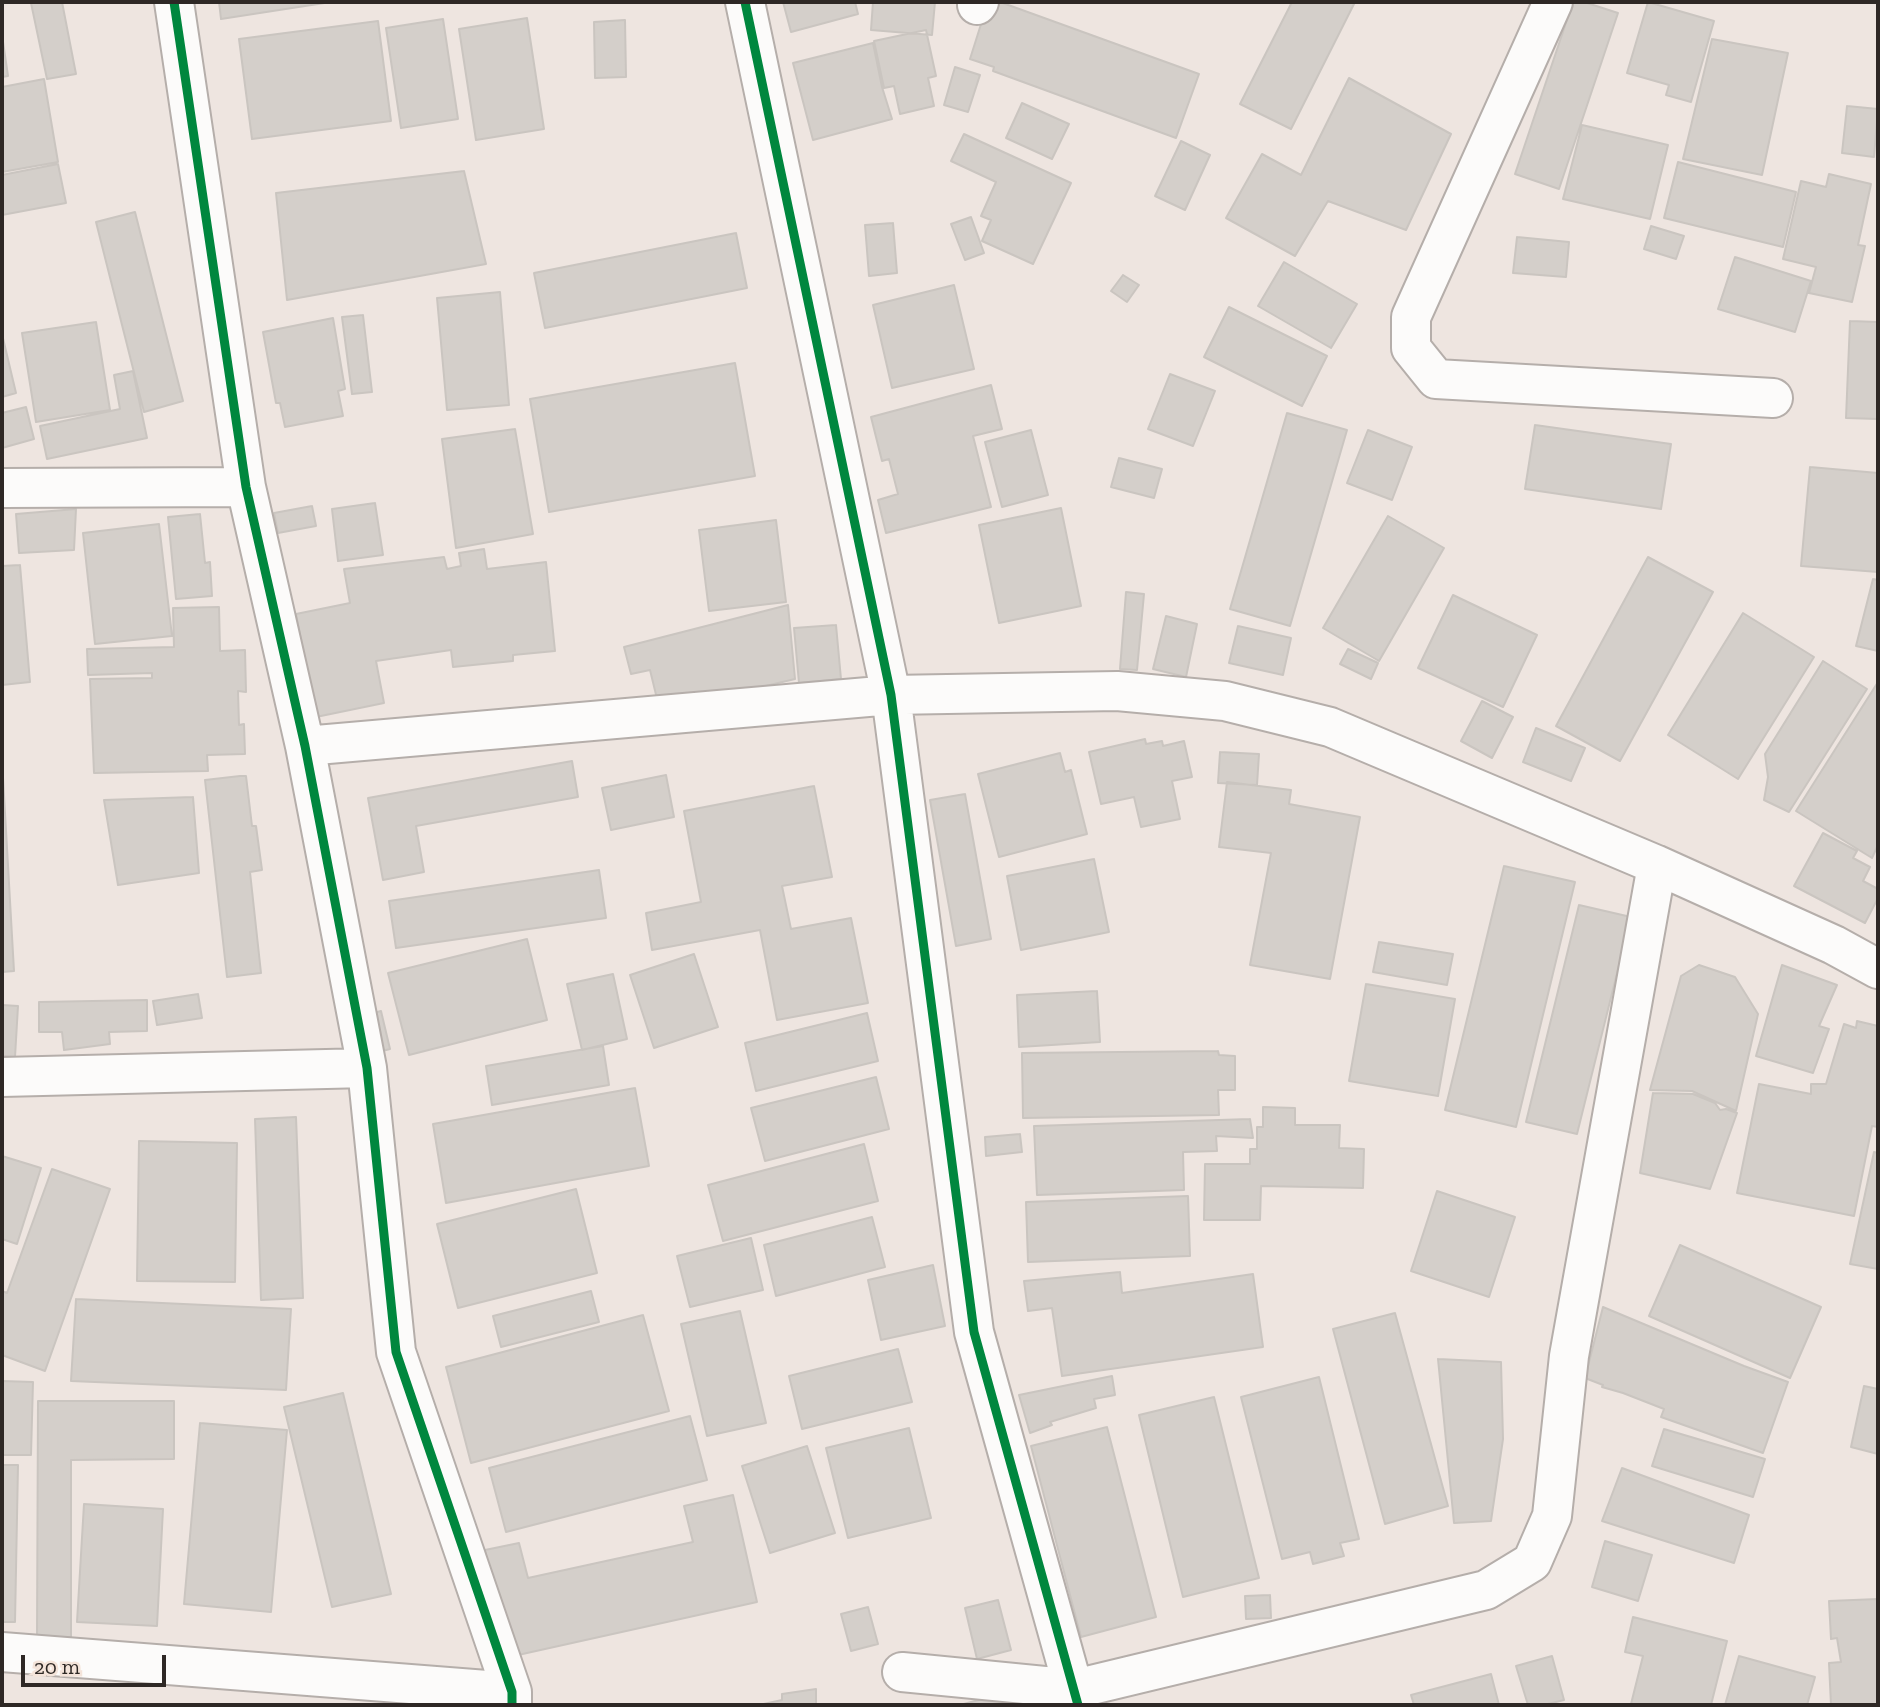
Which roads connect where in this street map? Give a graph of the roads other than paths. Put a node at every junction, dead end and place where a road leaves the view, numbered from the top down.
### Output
1 (174, 2) edge
2 (745, 2) edge
3 (1553, 2) edge
4 (1773, 398) dead end
5 (246, 487) junction
6 (2, 488) edge
7 (891, 695) junction
8 (305, 746) junction
9 (1657, 865) junction
10 (1878, 969) edge
11 (367, 1068) junction
12 (2, 1077) edge
13 (2, 1652) edge
14 (902, 1672) dead end
15 (1076, 1697) edge
16 (512, 1698) edge

1 - 5 street
2 - 7 street
3 - 4 street
5 - 6 street
5 - 8 street
7 - 8 street
7 - 9 street
7 - 15 street
8 - 11 street
9 - 10 street
9 - 15 street
11 - 12 street
11 - 16 street
13 - 16 street
14 - 15 street

